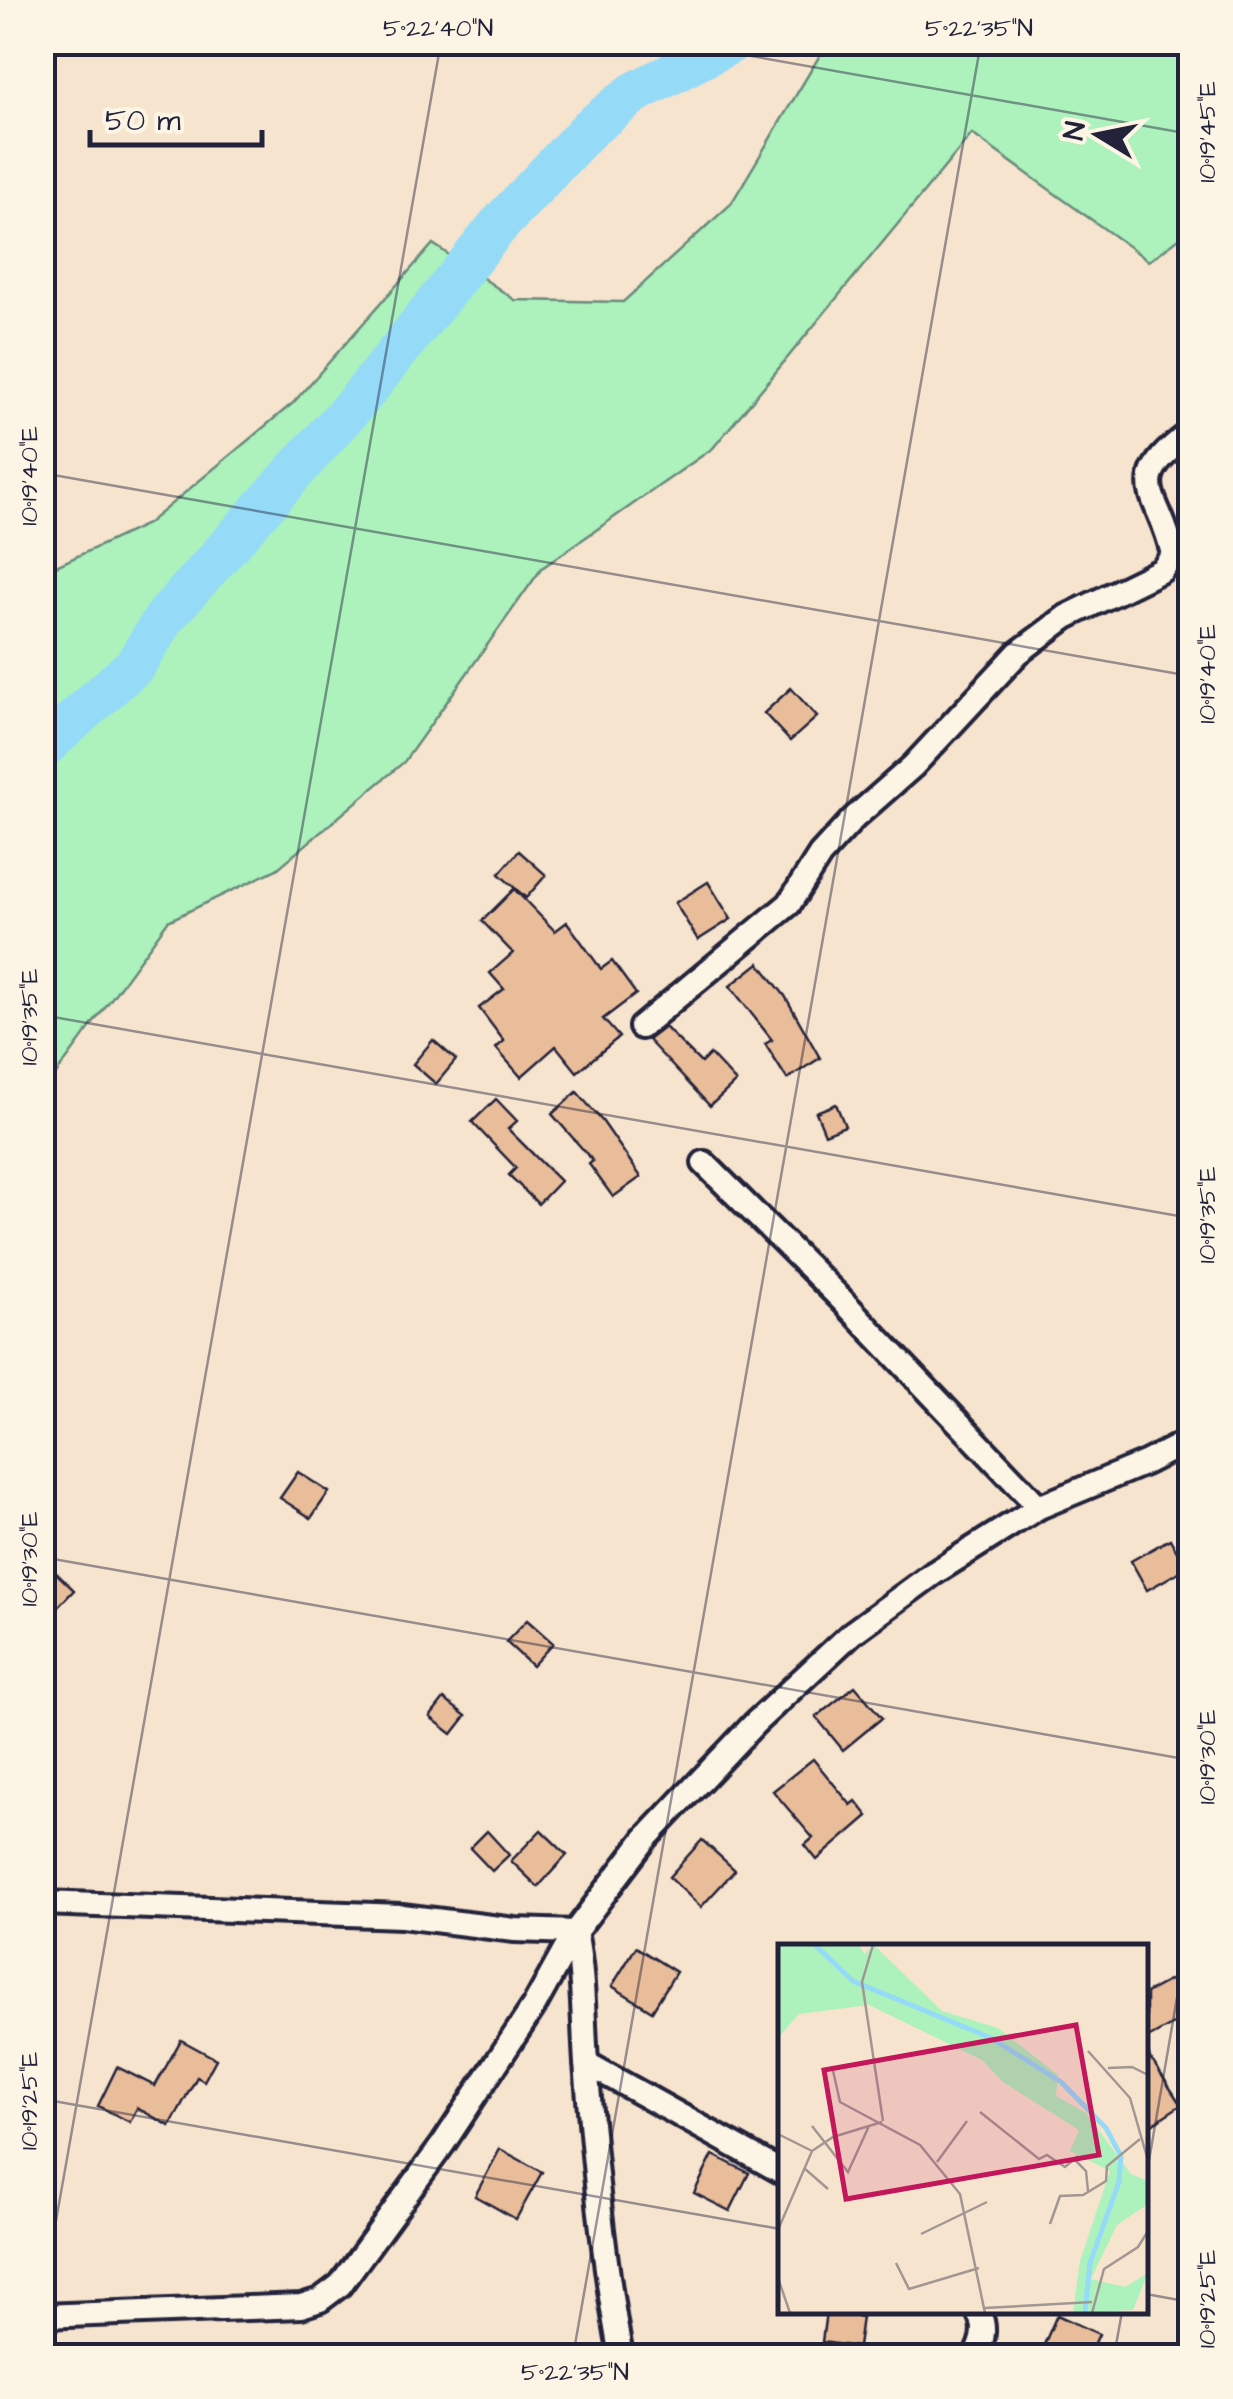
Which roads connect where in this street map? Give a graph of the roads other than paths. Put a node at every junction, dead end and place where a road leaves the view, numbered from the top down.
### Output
1 (1190, 433) edge
2 (641, 1027) dead end
3 (704, 1163) dead end
4 (1190, 1440) edge
5 (1040, 1507) junction
6 (42, 1903) edge
7 (575, 1932) junction
8 (586, 2063) junction
9 (778, 2171) edge
10 (980, 2314) edge
11 (42, 2316) edge
12 (620, 2356) edge
13 (974, 2356) edge

1 - 2 street
3 - 5 street
4 - 5 street
5 - 7 street
6 - 7 street
7 - 8 street
7 - 11 street
8 - 9 street
8 - 12 street
10 - 13 street

